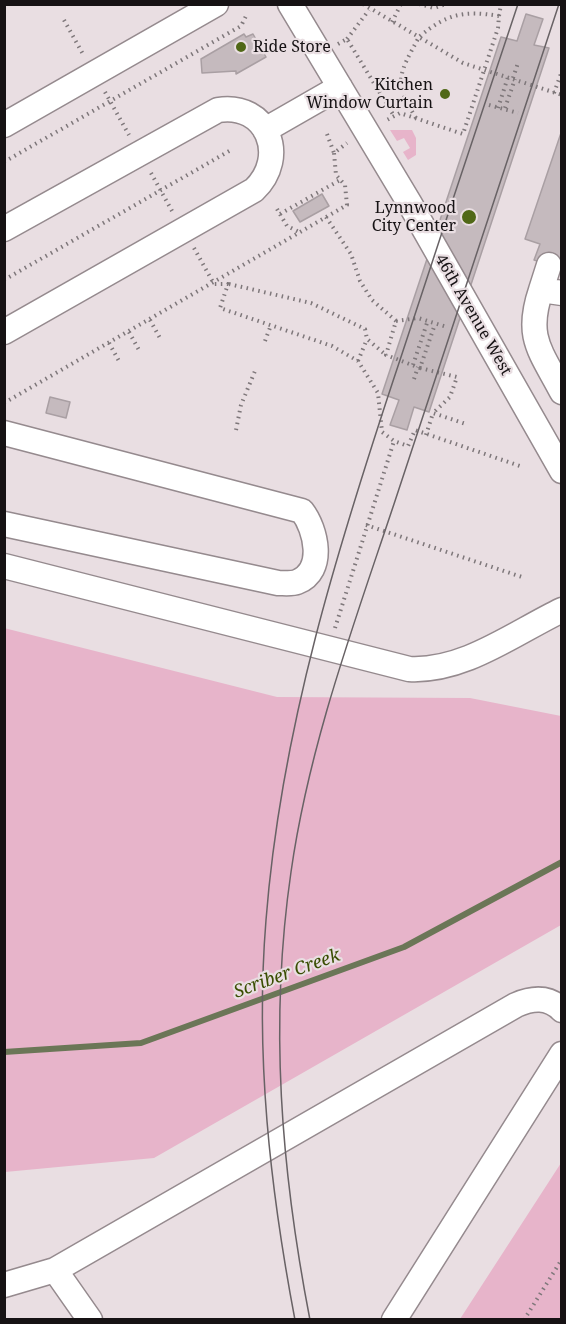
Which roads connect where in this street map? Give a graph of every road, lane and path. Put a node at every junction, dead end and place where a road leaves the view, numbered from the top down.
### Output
1 (216, 4) edge
2 (290, 4) edge
3 (363, 4) edge
4 (401, 4) edge
5 (419, 4) edge
6 (446, 4) edge
7 (501, 4) edge
8 (369, 10) junction
9 (246, 16) dead end
10 (499, 16) junction
11 (64, 20) dead end
12 (392, 22) junction
13 (419, 37) junction
14 (347, 39) junction
15 (338, 44) dead end
16 (86, 59) dead end
17 (518, 63) dead end
18 (484, 69) junction
19 (561, 71) edge
20 (512, 78) junction
21 (340, 87) junction
22 (103, 89) dead end
23 (554, 93) junction
24 (561, 95) edge
25 (110, 102) junction
26 (489, 105) dead end
27 (498, 108) junction
28 (505, 108) junction
29 (518, 113) dead end
30 (394, 116) junction
31 (416, 119) junction
32 (384, 121) dead end
33 (4, 125) edge
34 (265, 130) junction
35 (327, 134) dead end
36 (347, 143) dead end
37 (231, 150) dead end
38 (139, 153) junction
39 (334, 153) junction
40 (4, 162) edge
41 (340, 180) junction
42 (161, 190) junction
43 (277, 209) dead end
44 (280, 214) junction
45 (326, 217) junction
46 (4, 229) edge
47 (184, 230) junction
48 (299, 232) junction
49 (549, 265) dead end
50 (4, 280) edge
51 (214, 284) junction
52 (228, 284) junction
53 (551, 292) edge
54 (150, 320) junction
55 (428, 320) junction
56 (396, 321) junction
57 (435, 324) junction
58 (271, 325) junction
59 (447, 327) dead end
60 (4, 332) edge
61 (129, 332) junction
62 (367, 339) junction
63 (161, 340) dead end
64 (265, 341) dead end
65 (109, 343) junction
66 (140, 352) dead end
67 (386, 355) junction
68 (358, 362) junction
69 (120, 363) dead end
70 (417, 366) junction
71 (255, 371) dead end
72 (414, 379) dead end
73 (561, 392) edge
74 (4, 403) edge
75 (433, 413) junction
76 (466, 424) dead end
77 (236, 430) dead end
78 (4, 433) edge
79 (426, 435) junction
80 (394, 441) junction
81 (520, 466) dead end
82 (561, 471) edge
83 (4, 524) edge
84 (366, 525) junction
85 (4, 566) edge
86 (522, 577) dead end
87 (561, 610) edge
88 (328, 650) junction
89 (561, 1010) edge
90 (561, 1054) edge
91 (561, 1259) edge
92 (55, 1270) junction
93 (4, 1285) edge
94 (90, 1320) edge
95 (394, 1320) edge
96 (524, 1320) edge

1 - 33 street
2 - 21 street, 46th Avenue West
3 - 8 path
4 - 12 path
5 - 6 path
7 - 10 path
8 - 12 path
8 - 14 path
9 - 25 path
10 - 13 path
10 - 18 path
11 - 16 path
12 - 13 path
13 - 18 path
13 - 31 path
14 - 15 path
14 - 30 path
17 - 20 path
18 - 20 path
18 - 31 path
19 - 23 path
20 - 23 path
20 - 27 path
20 - 28 path
21 - 34 street
21 - 82 street, 46th Avenue West
22 - 25 path
23 - 24 path
25 - 38 path
25 - 40 path
26 - 27 path
27 - 28 path
28 - 29 path
30 - 31 path
30 - 32 path
34 - 38 street
34 - 47 street
35 - 39 path
36 - 39 path
37 - 42 path
38 - 42 path
38 - 46 street
39 - 41 path
41 - 44 path
41 - 45 path
42 - 47 path
42 - 50 path
43 - 44 path
44 - 48 path
45 - 48 path
45 - 56 path
47 - 51 path
47 - 60 street
48 - 51 path
49 - 53 street
51 - 52 path
51 - 54 path
52 - 58 path
52 - 62 path
53 - 73 street
54 - 61 path
54 - 63 path
55 - 56 path
55 - 57 path
55 - 70 path
56 - 67 path
57 - 59 path
57 - 70 path
58 - 64 path
58 - 68 path
61 - 65 path
61 - 66 path
62 - 67 path
62 - 68 path
65 - 69 path
65 - 74 path
67 - 70 path
68 - 80 path
70 - 72 path
70 - 75 path
71 - 77 path
75 - 76 path
75 - 79 path
78 - 83 street
79 - 80 path
79 - 81 path
80 - 84 path
84 - 86 path
84 - 88 path
85 - 88 street
87 - 88 street
89 - 92 street
90 - 95 street
91 - 96 path
92 - 93 street
92 - 94 street

